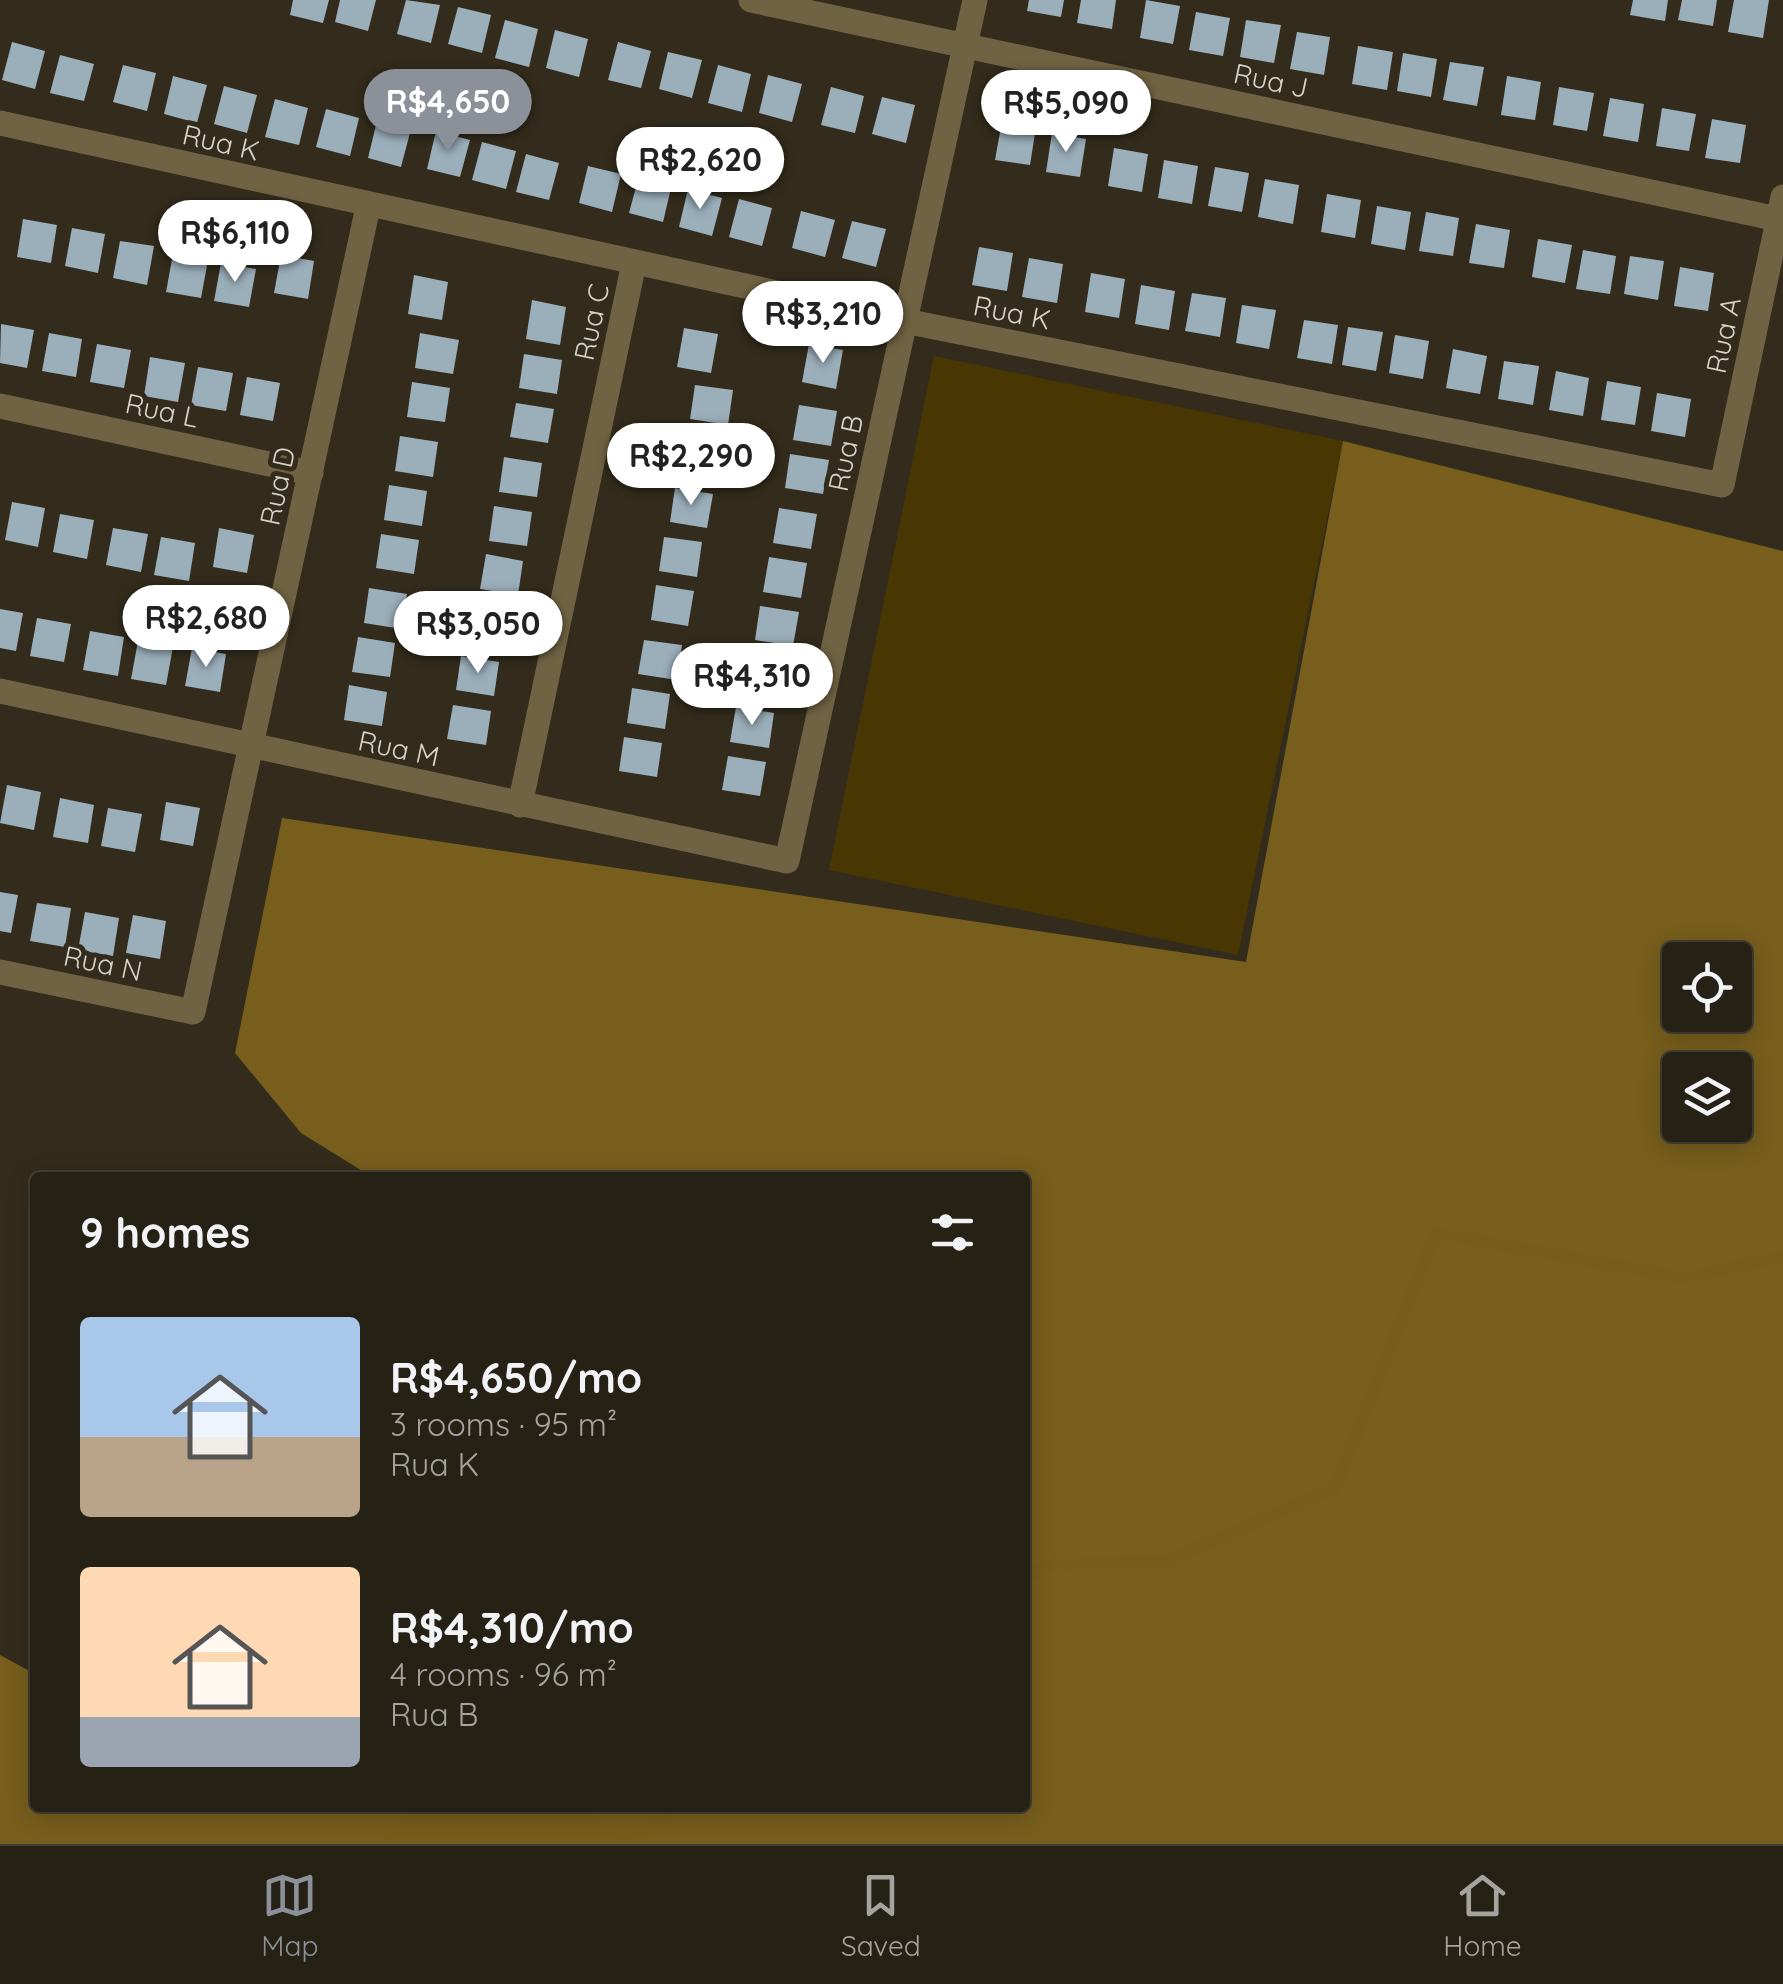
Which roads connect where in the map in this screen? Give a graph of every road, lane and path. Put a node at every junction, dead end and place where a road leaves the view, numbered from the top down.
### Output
1 (751, 0) edge
2 (975, 0) edge
3 (965, 46) junction
4 (0, 123) edge
5 (368, 207) junction
6 (1781, 208) edge
7 (634, 263) junction
8 (905, 320) junction
9 (0, 406) edge
10 (310, 473) junction
11 (1722, 485) joint
12 (0, 691) edge
13 (250, 747) junction
14 (520, 805) junction
15 (787, 861) joint
16 (0, 972) edge
17 (193, 1012) joint

1 - 3 street, Rua J
2 - 3 street, Rua B
3 - 6 street, Rua J
3 - 8 street, Rua B
4 - 5 street, Rua K
5 - 7 street, Rua K
5 - 10 street, Rua D
6 - 11 street, Rua A
7 - 8 street, Rua K
7 - 14 street, Rua C
8 - 11 street, Rua K
8 - 15 street, Rua B
9 - 10 street, Rua L
10 - 13 street, Rua D
12 - 13 street, Rua M
13 - 14 street, Rua M
13 - 17 street, Rua D
14 - 15 street, Rua M
16 - 17 street, Rua N

